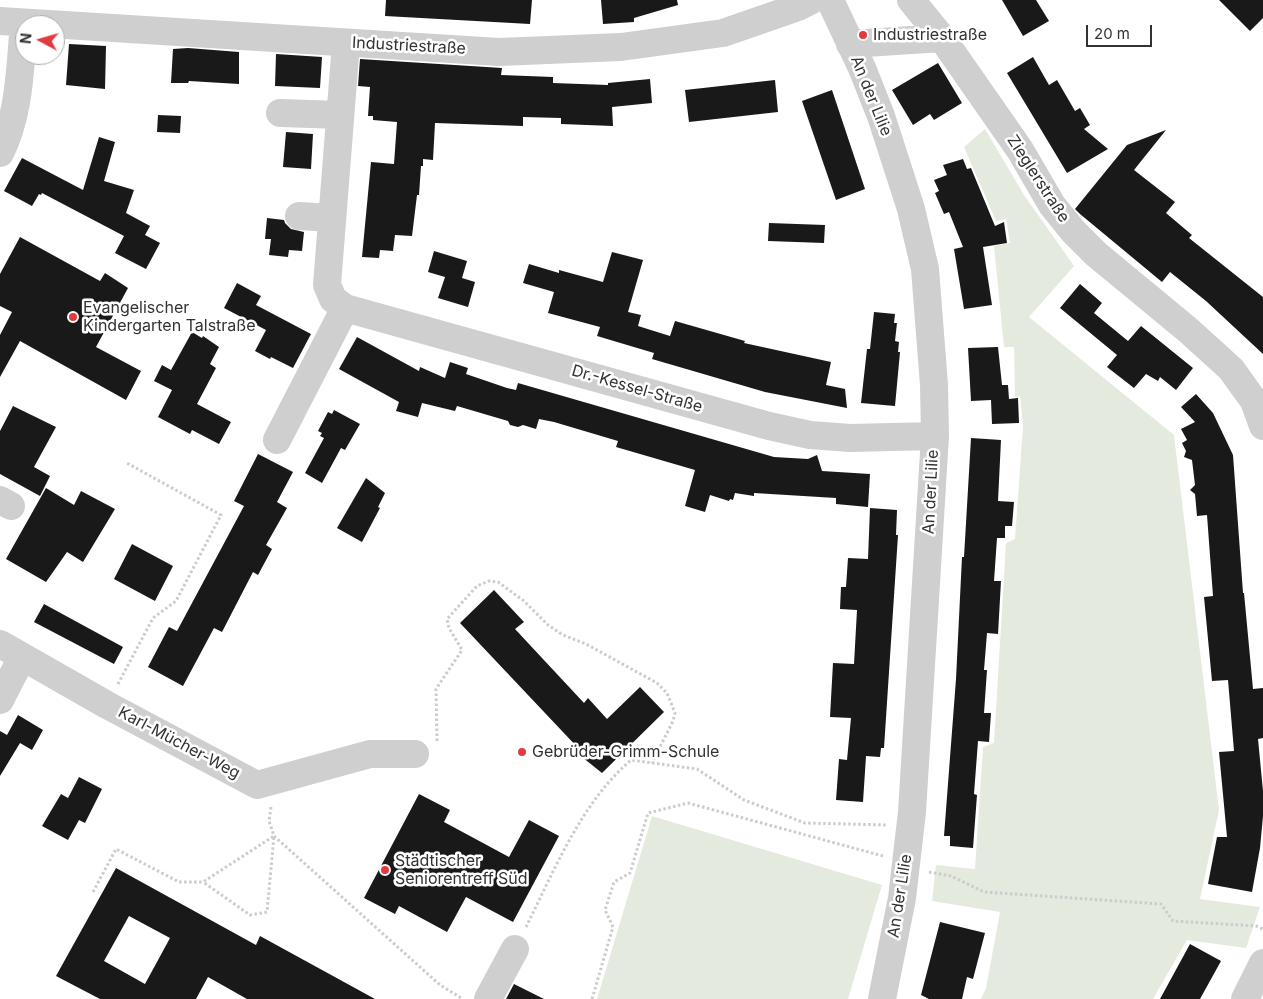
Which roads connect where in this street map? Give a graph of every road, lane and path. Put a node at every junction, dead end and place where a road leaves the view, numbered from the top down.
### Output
1 (812, 0) edge
2 (830, 0) edge
3 (912, 0) edge
4 (12, 22) edge
5 (942, 38) junction
6 (346, 42) junction
7 (850, 44) junction
8 (280, 113) dead end
9 (340, 115) junction
10 (0, 153) edge
11 (299, 216) dead end
12 (332, 218) junction
13 (345, 308) junction
14 (1263, 426) edge
15 (935, 436) junction
16 (277, 440) dead end
17 (125, 462) dead end
18 (11, 651) edge
19 (0, 700) edge
20 (107, 705) junction
21 (415, 754) joint
22 (652, 763) junction
23 (280, 778) junction
24 (910, 826) junction
25 (274, 836) junction
26 (897, 863) junction
27 (203, 882) junction
28 (93, 892) dead end
29 (1263, 929) edge
30 (515, 949) joint
31 (1263, 963) edge
32 (463, 999) edge
33 (488, 999) edge
34 (592, 999) edge
35 (882, 999) edge
36 (1245, 999) edge

1 - 6 street, Industriestraße
2 - 7 street, An der Lilie
3 - 5 street, Zieglerstraße
4 - 6 street, Industriestraße
4 - 10 street
5 - 7 street
5 - 14 street, Zieglerstraße
6 - 9 street
7 - 15 street, An der Lilie
8 - 9 street
9 - 12 street
11 - 12 street
12 - 13 street
13 - 15 street, Dr.-Kessel-Straße
13 - 16 street
15 - 24 street, An der Lilie
17 - 20 path
18 - 19 street
18 - 20 street, Karl-Mücher-Weg
20 - 23 street, Karl-Mücher-Weg
21 - 22 path
21 - 23 street, Karl-Mücher-Weg
22 - 24 path
22 - 30 path
23 - 25 path
24 - 26 street, An der Lilie
25 - 27 path
25 - 27 path
25 - 32 path
26 - 29 path
26 - 34 path
26 - 35 street, An der Lilie
27 - 28 path
30 - 33 street
31 - 36 street

